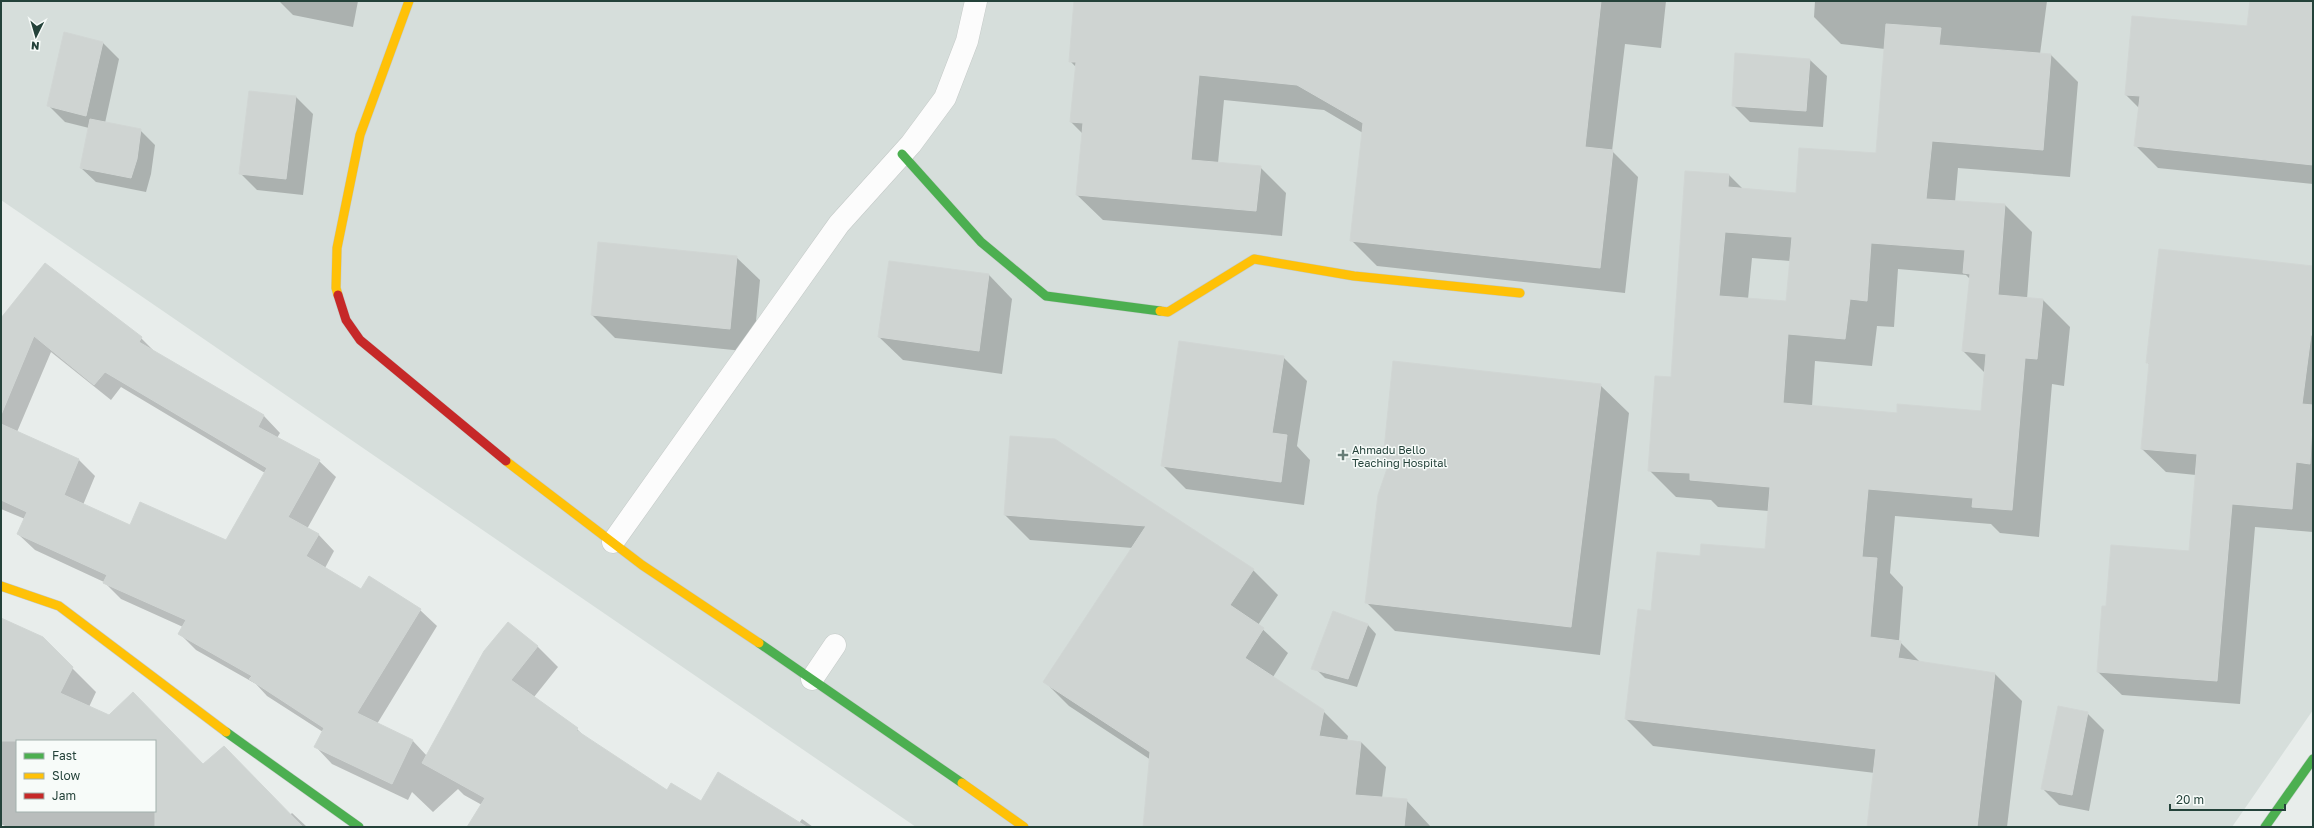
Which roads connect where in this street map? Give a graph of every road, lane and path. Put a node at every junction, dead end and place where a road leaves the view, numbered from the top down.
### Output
1 (409, 1) edge
2 (976, 1) edge
3 (902, 154) junction
4 (1520, 293) dead end
5 (613, 542) junction
6 (1, 586) edge
7 (835, 646) dead end
8 (812, 679) junction
9 (2313, 759) edge
10 (359, 827) edge
11 (1024, 827) edge
12 (2265, 827) edge

1 - 5 street
2 - 3 street
3 - 4 street
3 - 5 street
5 - 8 street
6 - 10 street
7 - 8 street
8 - 11 street
9 - 12 street

